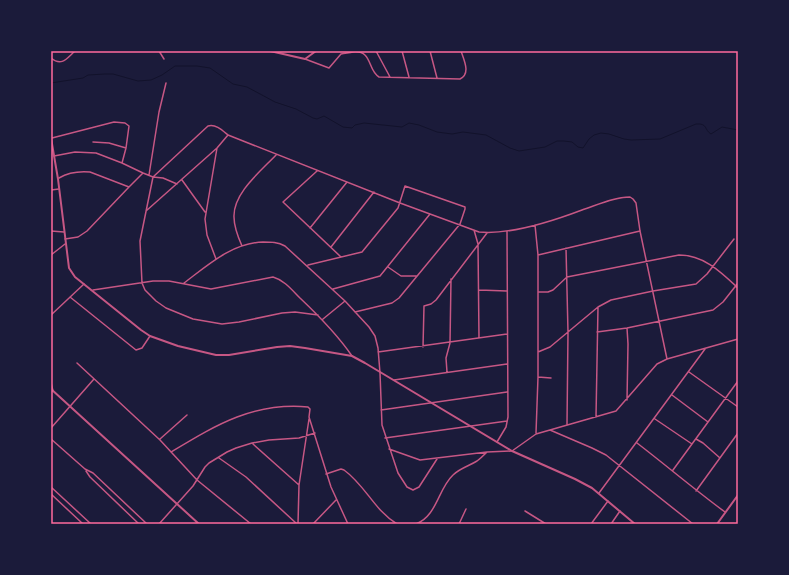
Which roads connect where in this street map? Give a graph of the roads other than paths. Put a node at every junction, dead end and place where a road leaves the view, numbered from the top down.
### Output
1 (76, 51) edge
2 (159, 51) edge
3 (270, 51) edge
4 (316, 51) edge
5 (376, 51) edge
6 (402, 51) edge
7 (430, 51) edge
8 (461, 51) edge
9 (51, 58) edge
10 (164, 58) dead end
11 (305, 59) junction
12 (390, 77) junction
13 (409, 77) junction
14 (437, 78) junction
15 (166, 83) dead end
16 (228, 135) junction
17 (51, 138) edge
18 (93, 142) dead end
19 (126, 148) junction
20 (217, 148) junction
21 (277, 154) junction
22 (53, 157) edge
23 (122, 163) junction
24 (318, 170) junction
25 (143, 173) junction
26 (149, 175) junction
27 (153, 177) junction
28 (58, 179) junction
29 (182, 180) junction
30 (348, 182) junction
31 (177, 184) junction
32 (129, 187) junction
33 (59, 189) junction
34 (51, 190) edge
35 (374, 192) junction
36 (400, 203) junction
37 (146, 211) junction
38 (206, 213) junction
39 (430, 214) junction
40 (460, 224) junction
41 (535, 225) junction
42 (310, 228) junction
43 (474, 230) junction
44 (51, 231) edge
45 (507, 231) junction
46 (640, 231) junction
47 (64, 232) junction
48 (487, 232) junction
49 (65, 239) junction
50 (734, 239) dead end
51 (66, 244) junction
52 (478, 244) junction
53 (242, 246) junction
54 (331, 247) junction
55 (566, 248) junction
56 (51, 255) edge
57 (538, 255) junction
58 (341, 257) junction
59 (216, 259) junction
60 (647, 262) junction
61 (308, 265) junction
62 (713, 266) junction
63 (388, 267) junction
64 (417, 276) junction
65 (567, 277) junction
66 (451, 279) junction
67 (142, 283) junction
68 (184, 283) junction
69 (738, 283) edge
70 (84, 284) junction
71 (736, 286) junction
72 (738, 288) edge
73 (333, 289) junction
74 (92, 290) junction
75 (479, 290) junction
76 (507, 291) junction
77 (653, 291) junction
78 (538, 292) junction
79 (70, 297) junction
80 (345, 301) junction
81 (598, 307) junction
82 (355, 312) junction
83 (51, 315) edge
84 (318, 315) junction
85 (323, 319) junction
86 (659, 320) junction
87 (626, 328) junction
88 (568, 332) junction
89 (597, 332) junction
90 (507, 334) junction
91 (150, 336) junction
92 (479, 338) junction
93 (738, 339) edge
94 (450, 343) junction
95 (423, 347) junction
96 (705, 348) junction
97 (378, 352) junction
98 (538, 352) junction
99 (352, 356) junction
100 (667, 359) junction
101 (77, 363) dead end
102 (507, 364) junction
103 (447, 372) junction
104 (689, 372) junction
105 (380, 373) junction
106 (538, 377) junction
107 (551, 378) dead end
108 (94, 379) junction
109 (393, 380) junction
110 (738, 381) edge
111 (51, 383) edge
112 (52, 390) edge
113 (507, 392) junction
114 (672, 395) junction
115 (726, 398) junction
116 (627, 400) junction
117 (430, 403) junction
118 (70, 407) junction
119 (738, 407) edge
120 (381, 410) junction
121 (187, 415) dead end
122 (596, 416) junction
123 (310, 417) junction
124 (655, 419) junction
125 (507, 421) junction
126 (708, 422) junction
127 (468, 425) junction
128 (567, 425) junction
129 (51, 428) edge
130 (549, 429) junction
131 (315, 433) junction
132 (738, 433) edge
133 (536, 434) junction
134 (306, 436) junction
135 (385, 438) junction
136 (51, 439) edge
137 (696, 439) junction
138 (160, 440) junction
139 (497, 442) junction
140 (637, 442) junction
141 (252, 443) junction
142 (692, 444) junction
143 (389, 449) junction
144 (512, 451) junction
145 (171, 452) junction
146 (486, 452) junction
147 (219, 458) junction
148 (720, 458) junction
149 (437, 459) junction
150 (620, 465) junction
151 (84, 469) junction
152 (673, 470) junction
153 (326, 474) junction
154 (197, 480) junction
155 (299, 485) junction
156 (51, 487) edge
157 (696, 491) junction
158 (599, 493) junction
159 (51, 494) edge
160 (738, 495) edge
161 (336, 500) junction
162 (608, 501) junction
163 (177, 504) junction
164 (466, 509) dead end
165 (525, 510) dead end
166 (620, 511) junction
167 (725, 512) junction
168 (633, 523) edge
169 (83, 524) edge
170 (91, 524) edge
171 (139, 524) edge
172 (147, 524) edge
173 (159, 524) edge
174 (198, 524) edge
175 (251, 524) edge
176 (298, 524) edge
177 (313, 524) edge
178 (348, 524) edge
179 (397, 524) edge
180 (416, 524) edge
181 (459, 524) edge
182 (546, 524) edge
183 (591, 524) edge
184 (611, 524) edge
185 (692, 524) edge
186 (717, 524) edge

1 - 9 street
2 - 10 street
3 - 11 street
4 - 11 street
5 - 12 street
6 - 13 street
7 - 14 street
8 - 14 street
11 - 12 street
12 - 13 street
13 - 14 street
15 - 26 street
16 - 20 street
16 - 21 street
16 - 27 street
17 - 19 street
17 - 22 street
18 - 19 street
19 - 23 street
20 - 29 street
20 - 38 street
21 - 24 street
21 - 53 street
22 - 23 street
22 - 28 street
23 - 25 street
24 - 30 street
24 - 42 street
25 - 26 street
25 - 32 street
26 - 27 street
27 - 31 street
27 - 37 street
28 - 32 street
28 - 33 street
29 - 31 street
29 - 38 street
30 - 35 street
30 - 42 street
31 - 37 street
32 - 49 street
33 - 34 street
33 - 47 street
35 - 36 street
35 - 54 street
36 - 39 street
36 - 40 street
36 - 58 street
37 - 67 street
38 - 59 street
39 - 40 street
39 - 63 street
40 - 43 street
40 - 64 street
41 - 45 street
41 - 46 street
41 - 57 street
42 - 54 street
43 - 48 street
43 - 52 street
44 - 47 street
45 - 48 street
45 - 76 street
46 - 55 street
46 - 60 street
47 - 49 street
48 - 52 street
49 - 51 street
50 - 62 street
51 - 56 street
51 - 70 street
52 - 66 street
52 - 75 street
53 - 59 street
53 - 61 street
54 - 58 street
55 - 57 street
55 - 65 street
57 - 78 street
58 - 61 street
59 - 68 street
60 - 62 street
60 - 65 street
60 - 77 street
61 - 73 street
62 - 71 street
62 - 77 street
63 - 64 street
63 - 73 street
64 - 82 street
65 - 78 street
65 - 88 street
66 - 94 street
66 - 95 street
67 - 68 street
67 - 74 street
67 - 84 street
68 - 84 street
69 - 71 street
70 - 74 street
70 - 79 street
71 - 72 street
71 - 86 street
73 - 80 street
74 - 91 street
75 - 76 street
75 - 92 street
76 - 90 street
77 - 81 street
77 - 86 street
78 - 98 street
79 - 83 street
79 - 91 street
80 - 82 street
80 - 85 street
81 - 88 street
81 - 89 street
82 - 97 street
84 - 85 street
85 - 99 street
86 - 87 street
86 - 100 street
87 - 89 street
87 - 116 street
88 - 98 street
88 - 128 street
89 - 122 street
90 - 92 street
90 - 102 street
91 - 99 street
92 - 94 street
93 - 96 street
94 - 95 street
94 - 103 street
95 - 97 street
96 - 100 street
96 - 104 street
97 - 105 street
98 - 106 street
99 - 105 street
100 - 116 street
101 - 108 street
102 - 103 street
102 - 113 street
103 - 109 street
104 - 114 street
104 - 115 street
105 - 109 street
105 - 120 street
106 - 107 street
106 - 133 street
108 - 118 street
108 - 138 street
109 - 117 street
110 - 115 street
111 - 112 street
112 - 118 street
113 - 117 street
113 - 125 street
114 - 124 street
114 - 126 street
115 - 119 street
115 - 126 street
116 - 122 street
117 - 120 street
117 - 127 street
118 - 129 street
118 - 163 street
120 - 135 street
121 - 138 street
122 - 128 street
123 - 131 street
123 - 134 street
123 - 145 street
124 - 140 street
124 - 142 street
125 - 127 street
125 - 139 street
126 - 137 street
127 - 135 street
127 - 139 street
128 - 130 street
130 - 133 street
130 - 150 street
131 - 134 street
131 - 153 street
132 - 148 street
133 - 144 street
134 - 141 street
134 - 155 street
135 - 143 street
136 - 151 street
137 - 142 street
137 - 148 street
138 - 145 street
139 - 144 street
140 - 150 street
140 - 152 street
141 - 147 street
141 - 155 street
142 - 152 street
143 - 149 street
143 - 149 street
144 - 146 street
144 - 158 street
145 - 154 street
146 - 149 street
146 - 180 street
147 - 154 street
147 - 176 street
148 - 157 street
150 - 158 street
150 - 185 street
151 - 171 street
151 - 172 street
152 - 157 street
153 - 161 street
153 - 179 street
154 - 163 street
154 - 175 street
155 - 176 street
156 - 170 street
157 - 167 street
158 - 162 street
159 - 169 street
160 - 167 street
161 - 177 street
161 - 178 street
162 - 166 street
162 - 183 street
163 - 173 street
163 - 174 street
164 - 181 street
165 - 182 street
166 - 168 street
166 - 184 street
167 - 186 street

